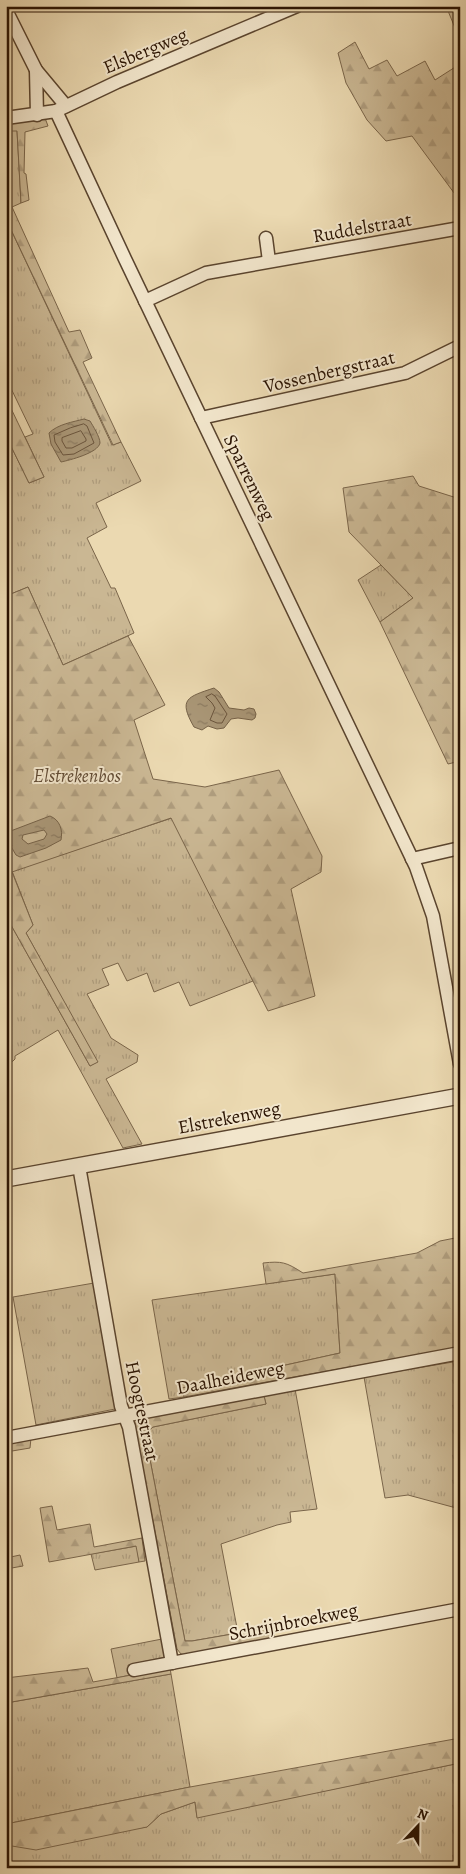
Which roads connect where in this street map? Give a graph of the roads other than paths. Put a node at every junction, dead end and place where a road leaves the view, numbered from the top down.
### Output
1 (297, 6) edge
2 (6, 10) edge
3 (36, 70) junction
4 (61, 108) junction
5 (37, 115) junction
6 (6, 118) edge
7 (460, 228) edge
8 (266, 238) dead end
9 (269, 261) junction
10 (145, 301) junction
11 (460, 346) edge
12 (201, 418) junction
13 (460, 848) edge
14 (412, 858) junction
15 (460, 1064) edge
16 (460, 1096) edge
17 (79, 1166) junction
18 (6, 1179) edge
19 (460, 1353) edge
20 (126, 1415) junction
21 (6, 1438) edge
22 (460, 1609) edge
23 (172, 1663) junction
24 (134, 1670) dead end

1 - 4 street, Elsbergweg
2 - 3 street
3 - 4 street, Sparrenweg
3 - 5 street
4 - 5 street, Elsbergweg
4 - 10 street, Sparrenweg
5 - 6 street, Elsbergweg
7 - 9 street, Ruddelstraat
8 - 9 street
9 - 10 street, Ruddelstraat
10 - 12 street, Sparrenweg
11 - 12 street, Vossenbergstraat
12 - 14 street, Sparrenweg
13 - 14 street
14 - 15 street, Sparrenweg
16 - 17 street, Elstrekenweg
17 - 18 street, Elstrekenweg
17 - 20 street, Hoogtestraat
19 - 20 street, Daalheideweg
20 - 21 street, Daalheideweg
20 - 23 street, Hoogtestraat
22 - 23 street, Schrijnbroekweg
23 - 24 street, Schrijnbroekweg

